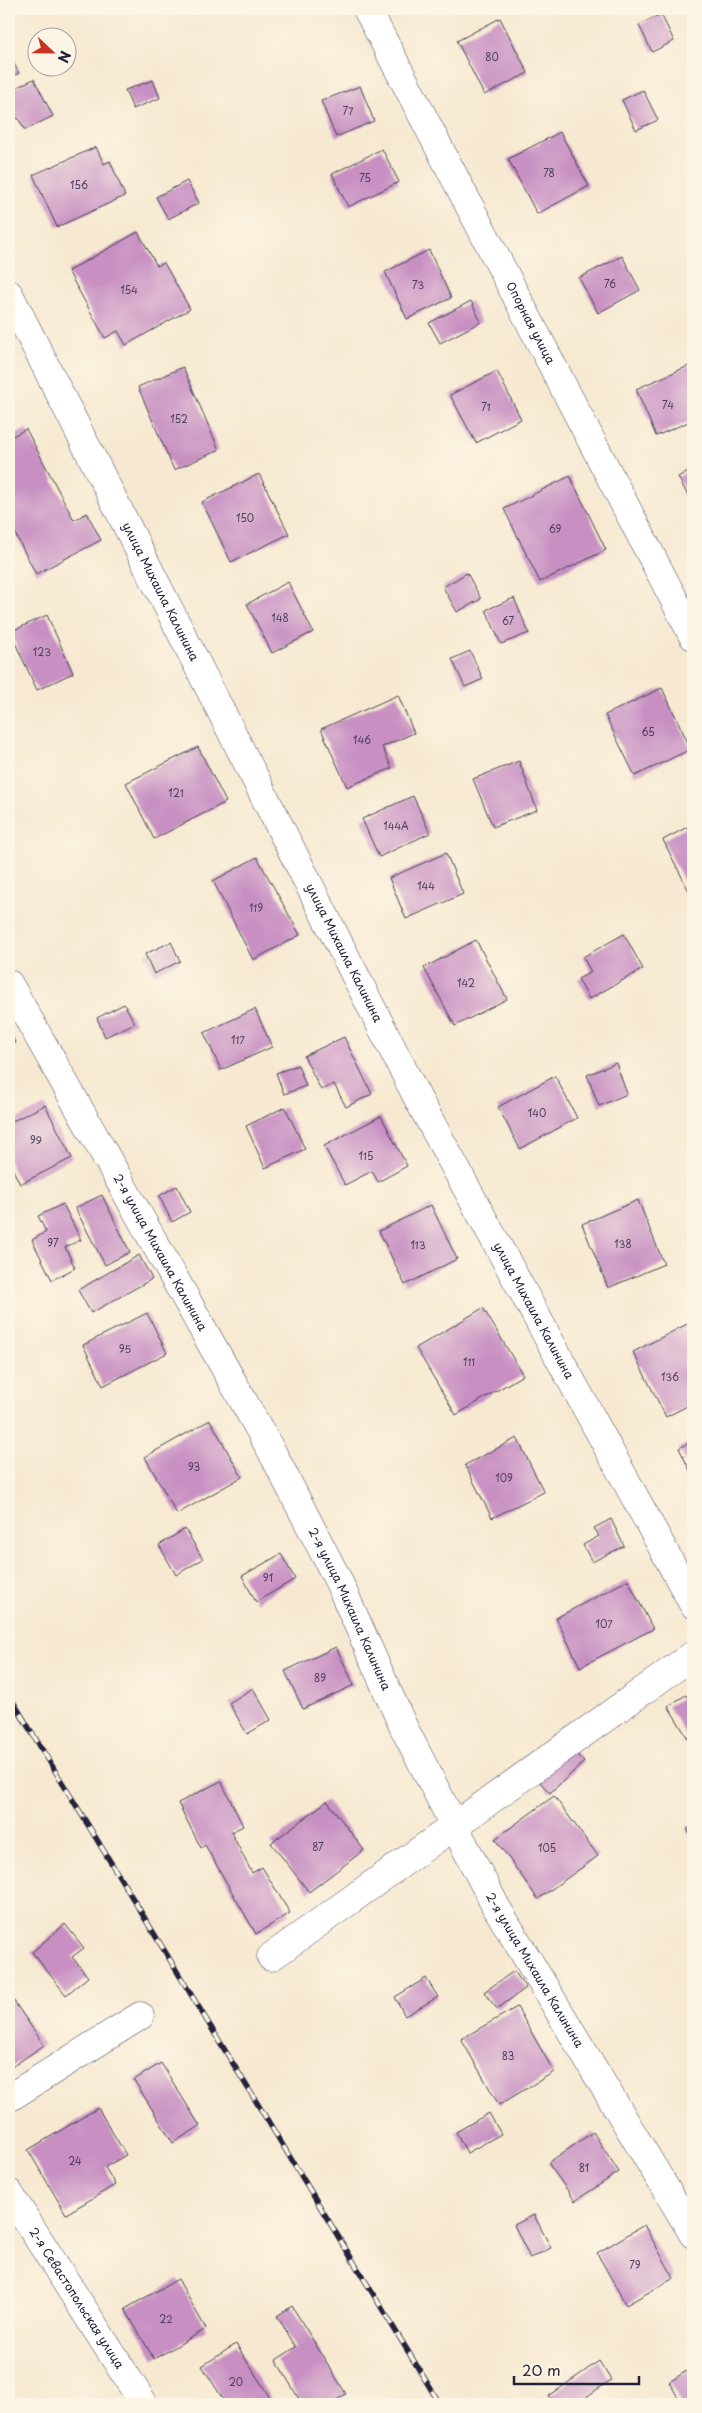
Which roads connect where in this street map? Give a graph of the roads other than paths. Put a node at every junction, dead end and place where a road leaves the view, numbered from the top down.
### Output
1 (366, 9) edge
2 (9, 294) edge
3 (693, 636) edge
4 (9, 984) edge
5 (693, 1604) edge
6 (693, 1655) edge
7 (456, 1824) junction
8 (271, 1957) dead end
9 (140, 2016) dead end
10 (9, 2098) edge
11 (9, 2193) edge
12 (693, 2234) edge
13 (144, 2404) edge

1 - 3 street, Опорная улица
2 - 5 street, улица Михаила Калинина
4 - 7 street, 2-я улица Михаила Калинина
6 - 7 street
7 - 8 street
7 - 12 street, 2-я улица Михаила Калинина
9 - 10 street
11 - 13 street, 2-я Севастопольская улица

